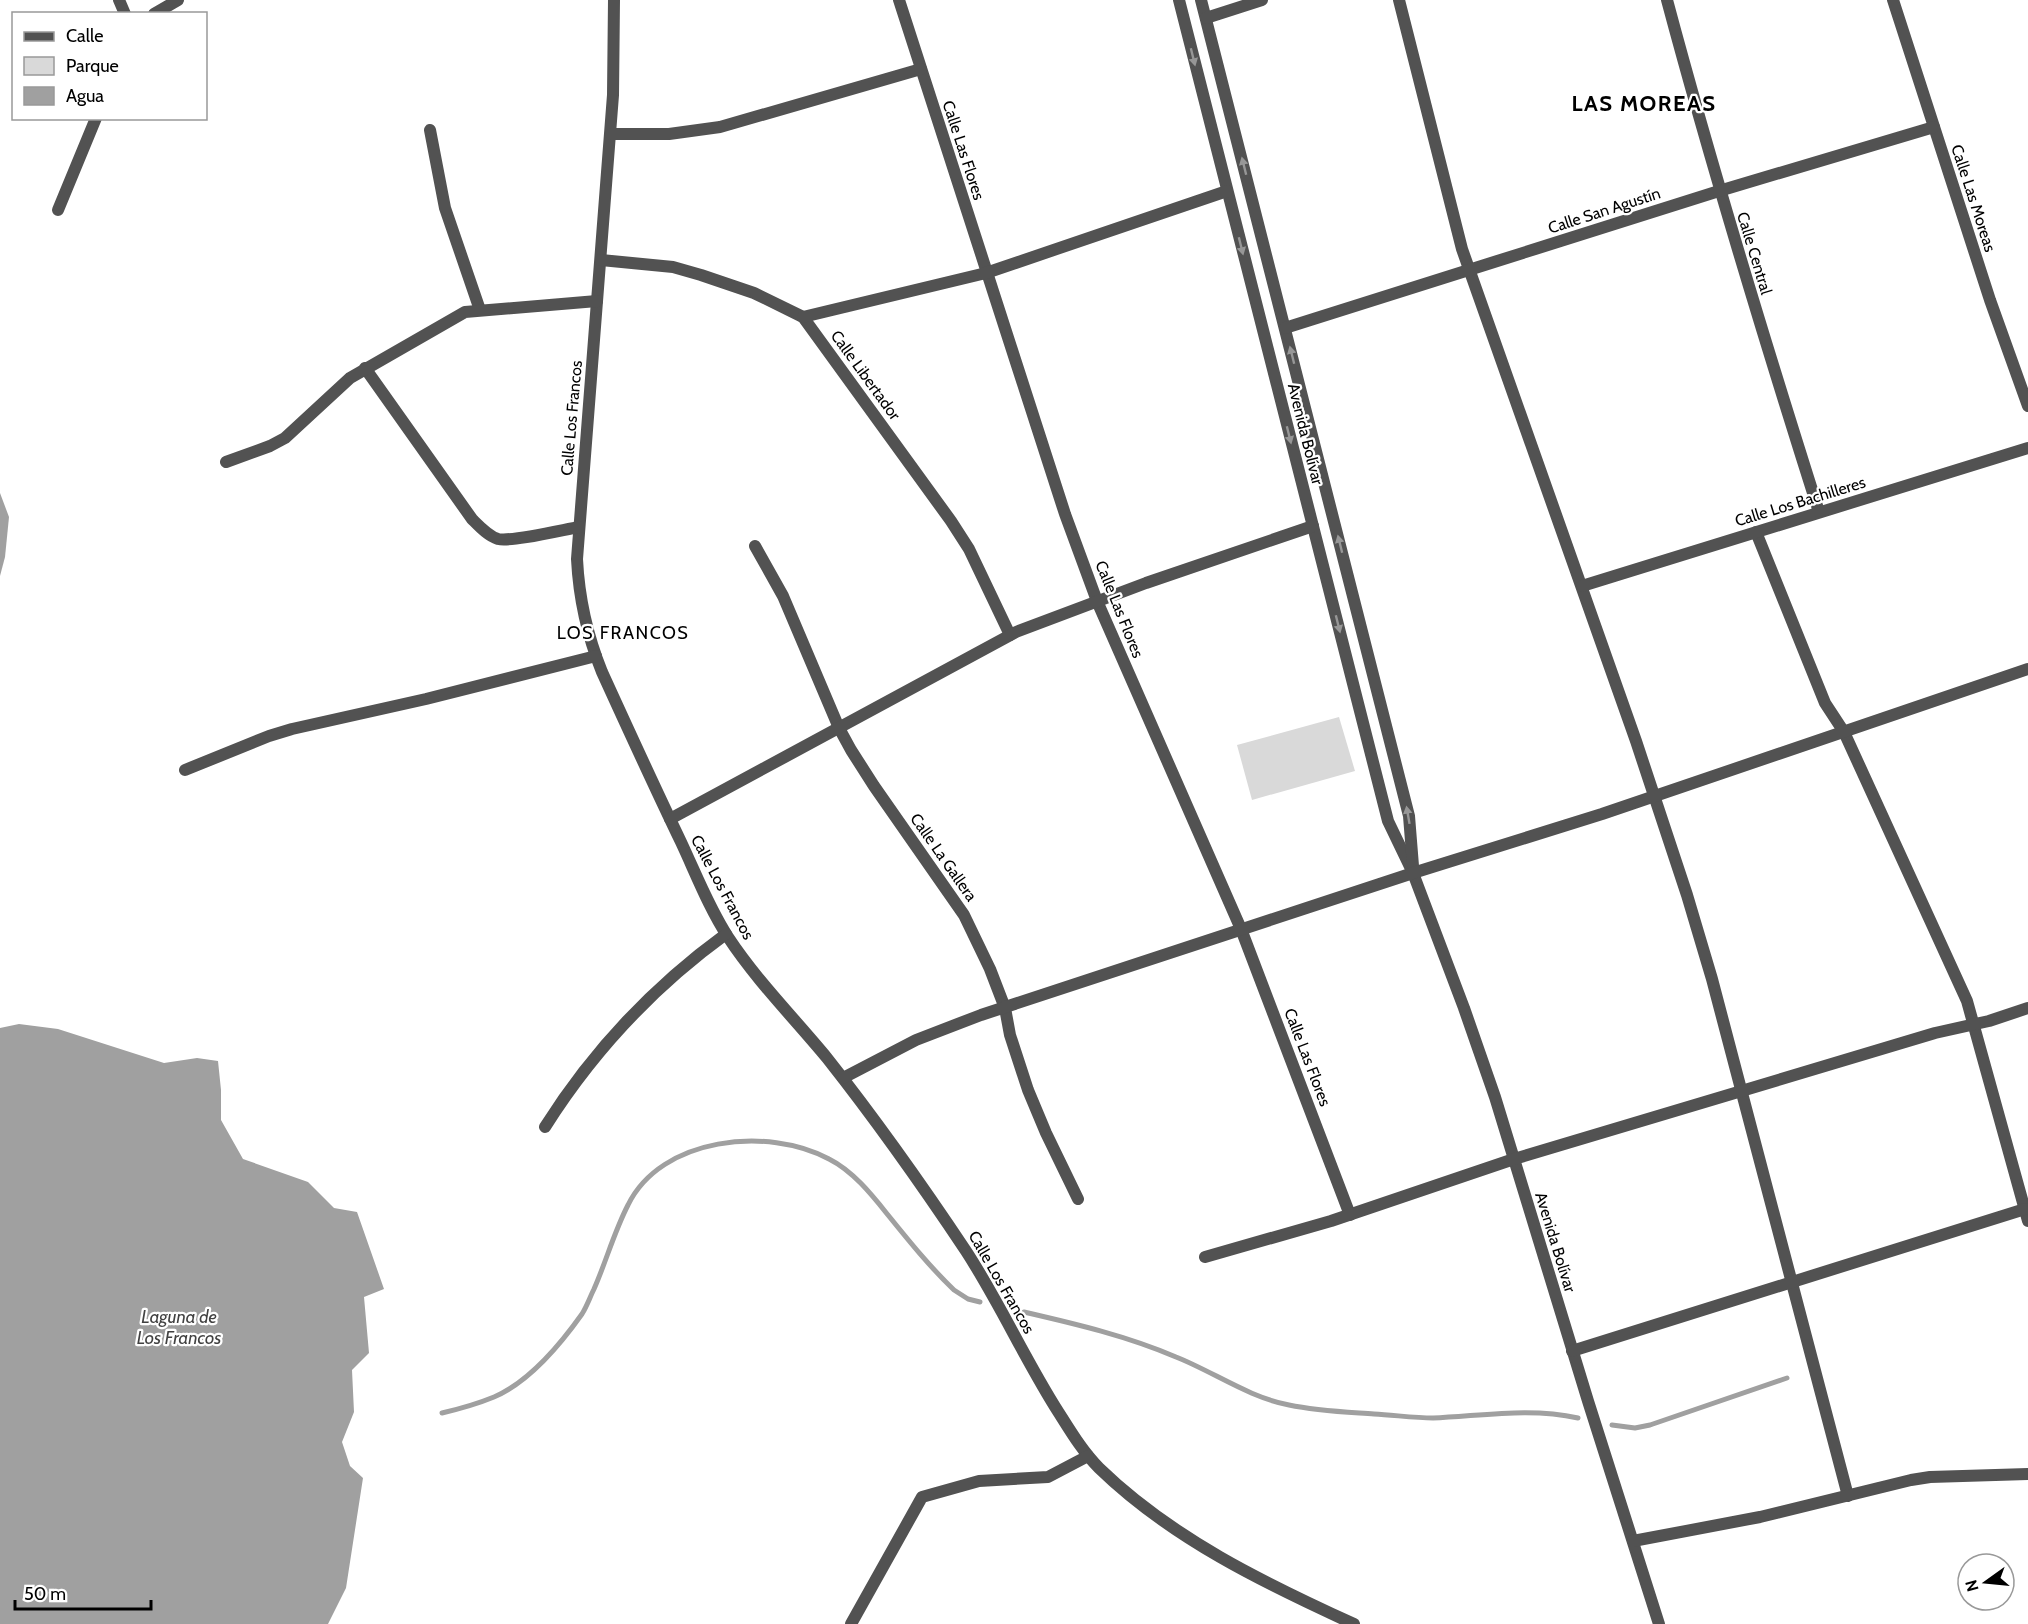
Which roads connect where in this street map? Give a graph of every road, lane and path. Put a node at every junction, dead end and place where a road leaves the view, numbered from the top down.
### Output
1 (178, 0) edge
2 (614, 0) edge
3 (899, 0) edge
4 (1179, 0) edge
5 (1201, 0) edge
6 (1262, 0) edge
7 (1399, 0) edge
8 (1667, 0) edge
9 (1893, 0) edge
10 (157, 12) edge
11 (1206, 18) junction
12 (921, 69) junction
13 (95, 120) edge
14 (1934, 127) junction
15 (430, 130) dead end
16 (611, 134) junction
17 (1227, 191) junction
18 (1719, 191) junction
19 (58, 210) dead end
20 (601, 260) junction
21 (1469, 270) junction
22 (987, 273) junction
23 (597, 301) junction
24 (480, 310) junction
25 (803, 317) junction
26 (1285, 328) junction
27 (365, 368) junction
28 (2028, 406) edge
29 (2028, 447) edge
30 (226, 462) dead end
31 (1819, 512) junction
32 (1313, 526) junction
33 (579, 527) junction
34 (1756, 532) junction
35 (755, 546) dead end
36 (1582, 586) junction
37 (1097, 601) junction
38 (1010, 635) junction
39 (596, 656) junction
40 (2028, 669) edge
41 (839, 728) junction
42 (1844, 732) junction
43 (185, 770) dead end
44 (1654, 796) junction
45 (670, 819) junction
46 (1413, 873) junction
47 (1241, 929) junction
48 (726, 934) junction
49 (1005, 1008) junction
50 (2028, 1008) edge
51 (1974, 1025) junction
52 (843, 1078) junction
53 (1741, 1091) junction
54 (545, 1127) dead end
55 (1514, 1159) junction
56 (1078, 1199) dead end
57 (1350, 1215) junction
58 (2026, 1215) edge
59 (1205, 1257) dead end
60 (1791, 1283) junction
61 (1572, 1351) junction
62 (1088, 1456) junction
63 (2028, 1474) edge
64 (1848, 1496) junction
65 (1633, 1541) junction
66 (850, 1624) edge
67 (1354, 1624) edge
68 (1659, 1624) edge

1 - 10 street
2 - 16 street, Calle Los Francos
3 - 12 street, Calle Las Flores
4 -> 17 street, Avenida Bolívar
5 - 11 street, Avenida Bolívar
6 - 11 street
7 - 21 street
8 - 18 street, Calle Central
9 - 14 street, Calle Las Moreas
26 -> 11 street, Avenida Bolívar
12 - 16 street
12 - 22 street, Calle Las Flores
13 - 19 street
14 - 18 street, Calle San Agustín
14 - 28 street, Calle Las Moreas
15 - 24 street
16 - 20 street, Calle Los Francos
17 - 22 street
17 -> 32 street, Avenida Bolívar
18 - 21 street, Calle San Agustín
18 - 31 street, Calle Central
20 - 23 street, Calle Los Francos
20 - 25 street, Calle Libertador
21 - 26 street, Calle San Agustín
21 - 36 street
22 - 25 street
22 - 37 street, Calle Las Flores
23 - 24 street
23 - 33 street, Calle Los Francos
24 - 27 street
25 - 38 street, Calle Libertador
46 -> 26 street, Avenida Bolívar
27 - 30 street
27 - 33 street
29 - 31 street, Calle Los Bachilleres
31 - 34 street, Calle Los Bachilleres
32 - 37 street
32 -> 46 street, Avenida Bolívar
33 - 39 street, Calle Los Francos
34 - 36 street, Calle Los Bachilleres
34 - 42 street
35 - 41 street, Calle La Gallera
36 - 44 street
37 - 38 street
37 - 47 street, Calle Las Flores
38 - 41 street
39 - 43 street
39 - 45 street, Calle Los Francos
40 - 42 street
41 - 45 street
41 - 49 street, Calle La Gallera
42 - 44 street
42 - 51 street
44 - 46 street
44 - 53 street
45 - 48 street, Calle Los Francos
46 - 47 street
46 - 55 street, Avenida Bolívar
47 - 49 street
47 - 57 street, Calle Las Flores
48 - 52 street, Calle Los Francos
48 - 54 street
49 - 52 street
49 - 56 street, Calle La Gallera
50 - 51 street
51 - 53 street
51 - 58 street
52 - 62 street, Calle Los Francos
53 - 55 street
53 - 60 street
55 - 57 street
55 - 61 street, Avenida Bolívar
57 - 59 street
58 - 60 street
60 - 61 street
60 - 64 street
61 - 65 street, Avenida Bolívar
62 - 66 street
62 - 67 street, Calle Los Francos
63 - 64 street
64 - 65 street
65 - 68 street, Avenida Bolívar

